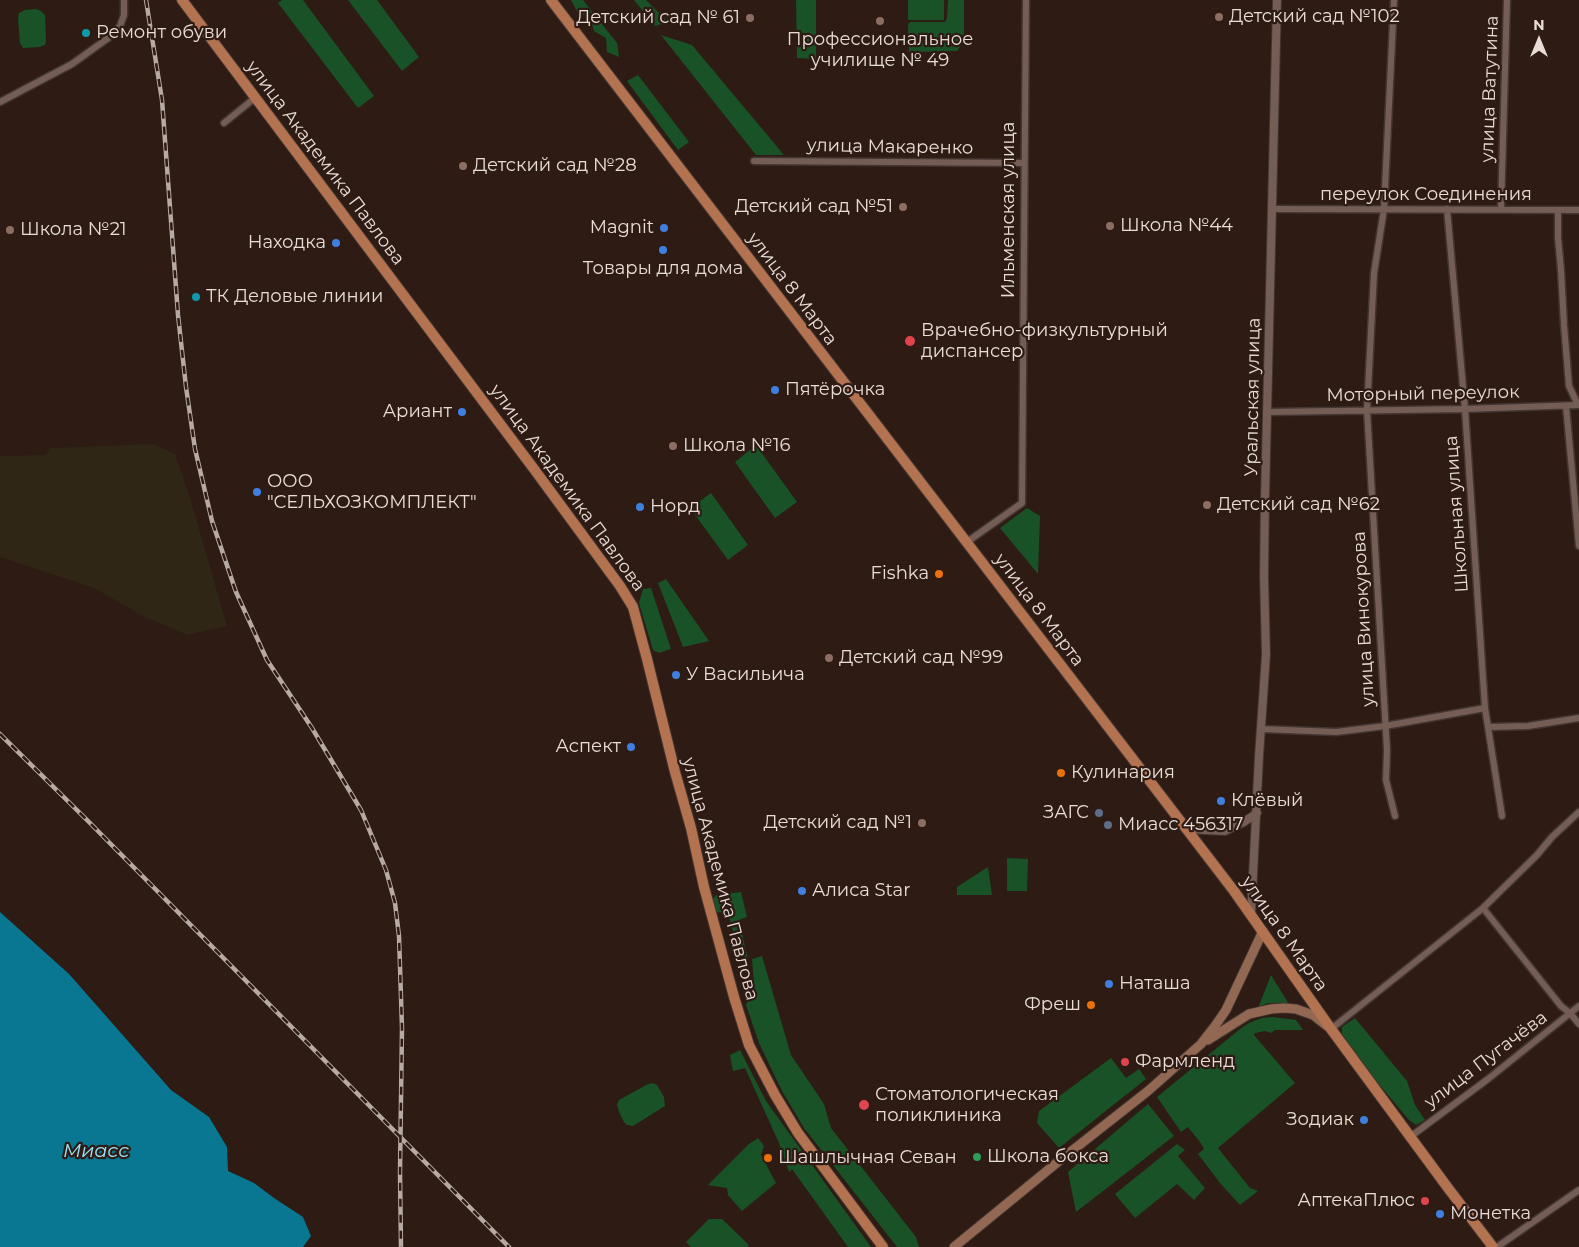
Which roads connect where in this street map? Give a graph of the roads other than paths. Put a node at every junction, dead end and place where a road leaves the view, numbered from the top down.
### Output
1 (124, 0) edge
2 (182, 0) edge
3 (550, 0) edge
4 (1026, 0) edge
5 (1277, 0) edge
6 (1394, 0) edge
7 (1507, 0) edge
8 (256, 97) junction
9 (0, 102) edge
10 (224, 124) dead end
11 (754, 161) dead end
12 (1024, 163) junction
13 (1272, 209) junction
14 (1384, 209) junction
15 (1447, 209) junction
16 (1501, 209) junction
17 (1558, 210) junction
18 (1579, 210) edge
19 (1579, 405) edge
20 (1566, 406) junction
21 (1465, 409) junction
22 (1367, 410) junction
23 (1268, 412) junction
24 (967, 542) junction
25 (1579, 546) edge
26 (1486, 708) junction
27 (1579, 718) edge
28 (1385, 726) junction
29 (1488, 727) junction
30 (1261, 729) junction
31 (1579, 812) edge
32 (1256, 813) junction
33 (1395, 816) dead end
34 (1502, 816) dead end
35 (1186, 830) junction
36 (1483, 908) junction
37 (1251, 915) junction
38 (1263, 931) junction
39 (1579, 1006) edge
40 (1570, 1013) junction
41 (1579, 1024) edge
42 (1331, 1029) junction
43 (1201, 1044) junction
44 (1410, 1136) junction
45 (1579, 1190) edge
46 (883, 1247) edge
47 (954, 1247) edge
48 (1495, 1247) edge

1 - 9 street
2 - 8 main road, улица Академика Павлова
3 - 24 main road, улица 8 Марта
4 - 12 street, Ильменская улица
5 - 13 street, Уральская улица
6 - 14 street, улица Винокурова
7 - 16 street, улица Ватутина
8 - 10 street
8 - 46 main road, улица Академика Павлова
11 - 12 street, улица Макаренко
12 - 24 street, Ильменская улица
13 - 14 street, переулок Соединения
13 - 23 street, Уральская улица
14 - 15 street, переулок Соединения
14 - 22 street, улица Винокурова
15 - 16 street, переулок Соединения
15 - 21 street, Школьная улица
16 - 17 street, переулок Соединения
17 - 18 street, переулок Соединения
17 - 19 street
19 - 20 street, Моторный переулок
20 - 21 street, Моторный переулок
20 - 25 street
21 - 22 street, Моторный переулок
21 - 26 street, Школьная улица
22 - 23 street, Моторный переулок
22 - 28 street, улица Винокурова
23 - 30 street, Уральская улица
24 - 35 main road, улица 8 Марта
26 - 28 street
26 - 29 street, Школьная улица
27 - 29 street
28 - 30 street
28 - 33 street, улица Винокурова
29 - 34 street, Школьная улица
30 - 32 street, Уральская улица
31 - 36 street
32 - 35 street
32 - 37 street, Уральская улица
35 - 37 main road, улица 8 Марта
36 - 40 street
36 - 42 street
37 - 38 main road, улица 8 Марта
38 - 42 main road, улица 8 Марта
38 - 43 main road
39 - 40 street, улица Пугачёва
40 - 41 street
40 - 44 street, улица Пугачёва
42 - 43 main road
42 - 44 main road, улица 8 Марта
43 - 47 main road
44 - 48 main road, улица 8 Марта
45 - 48 street

